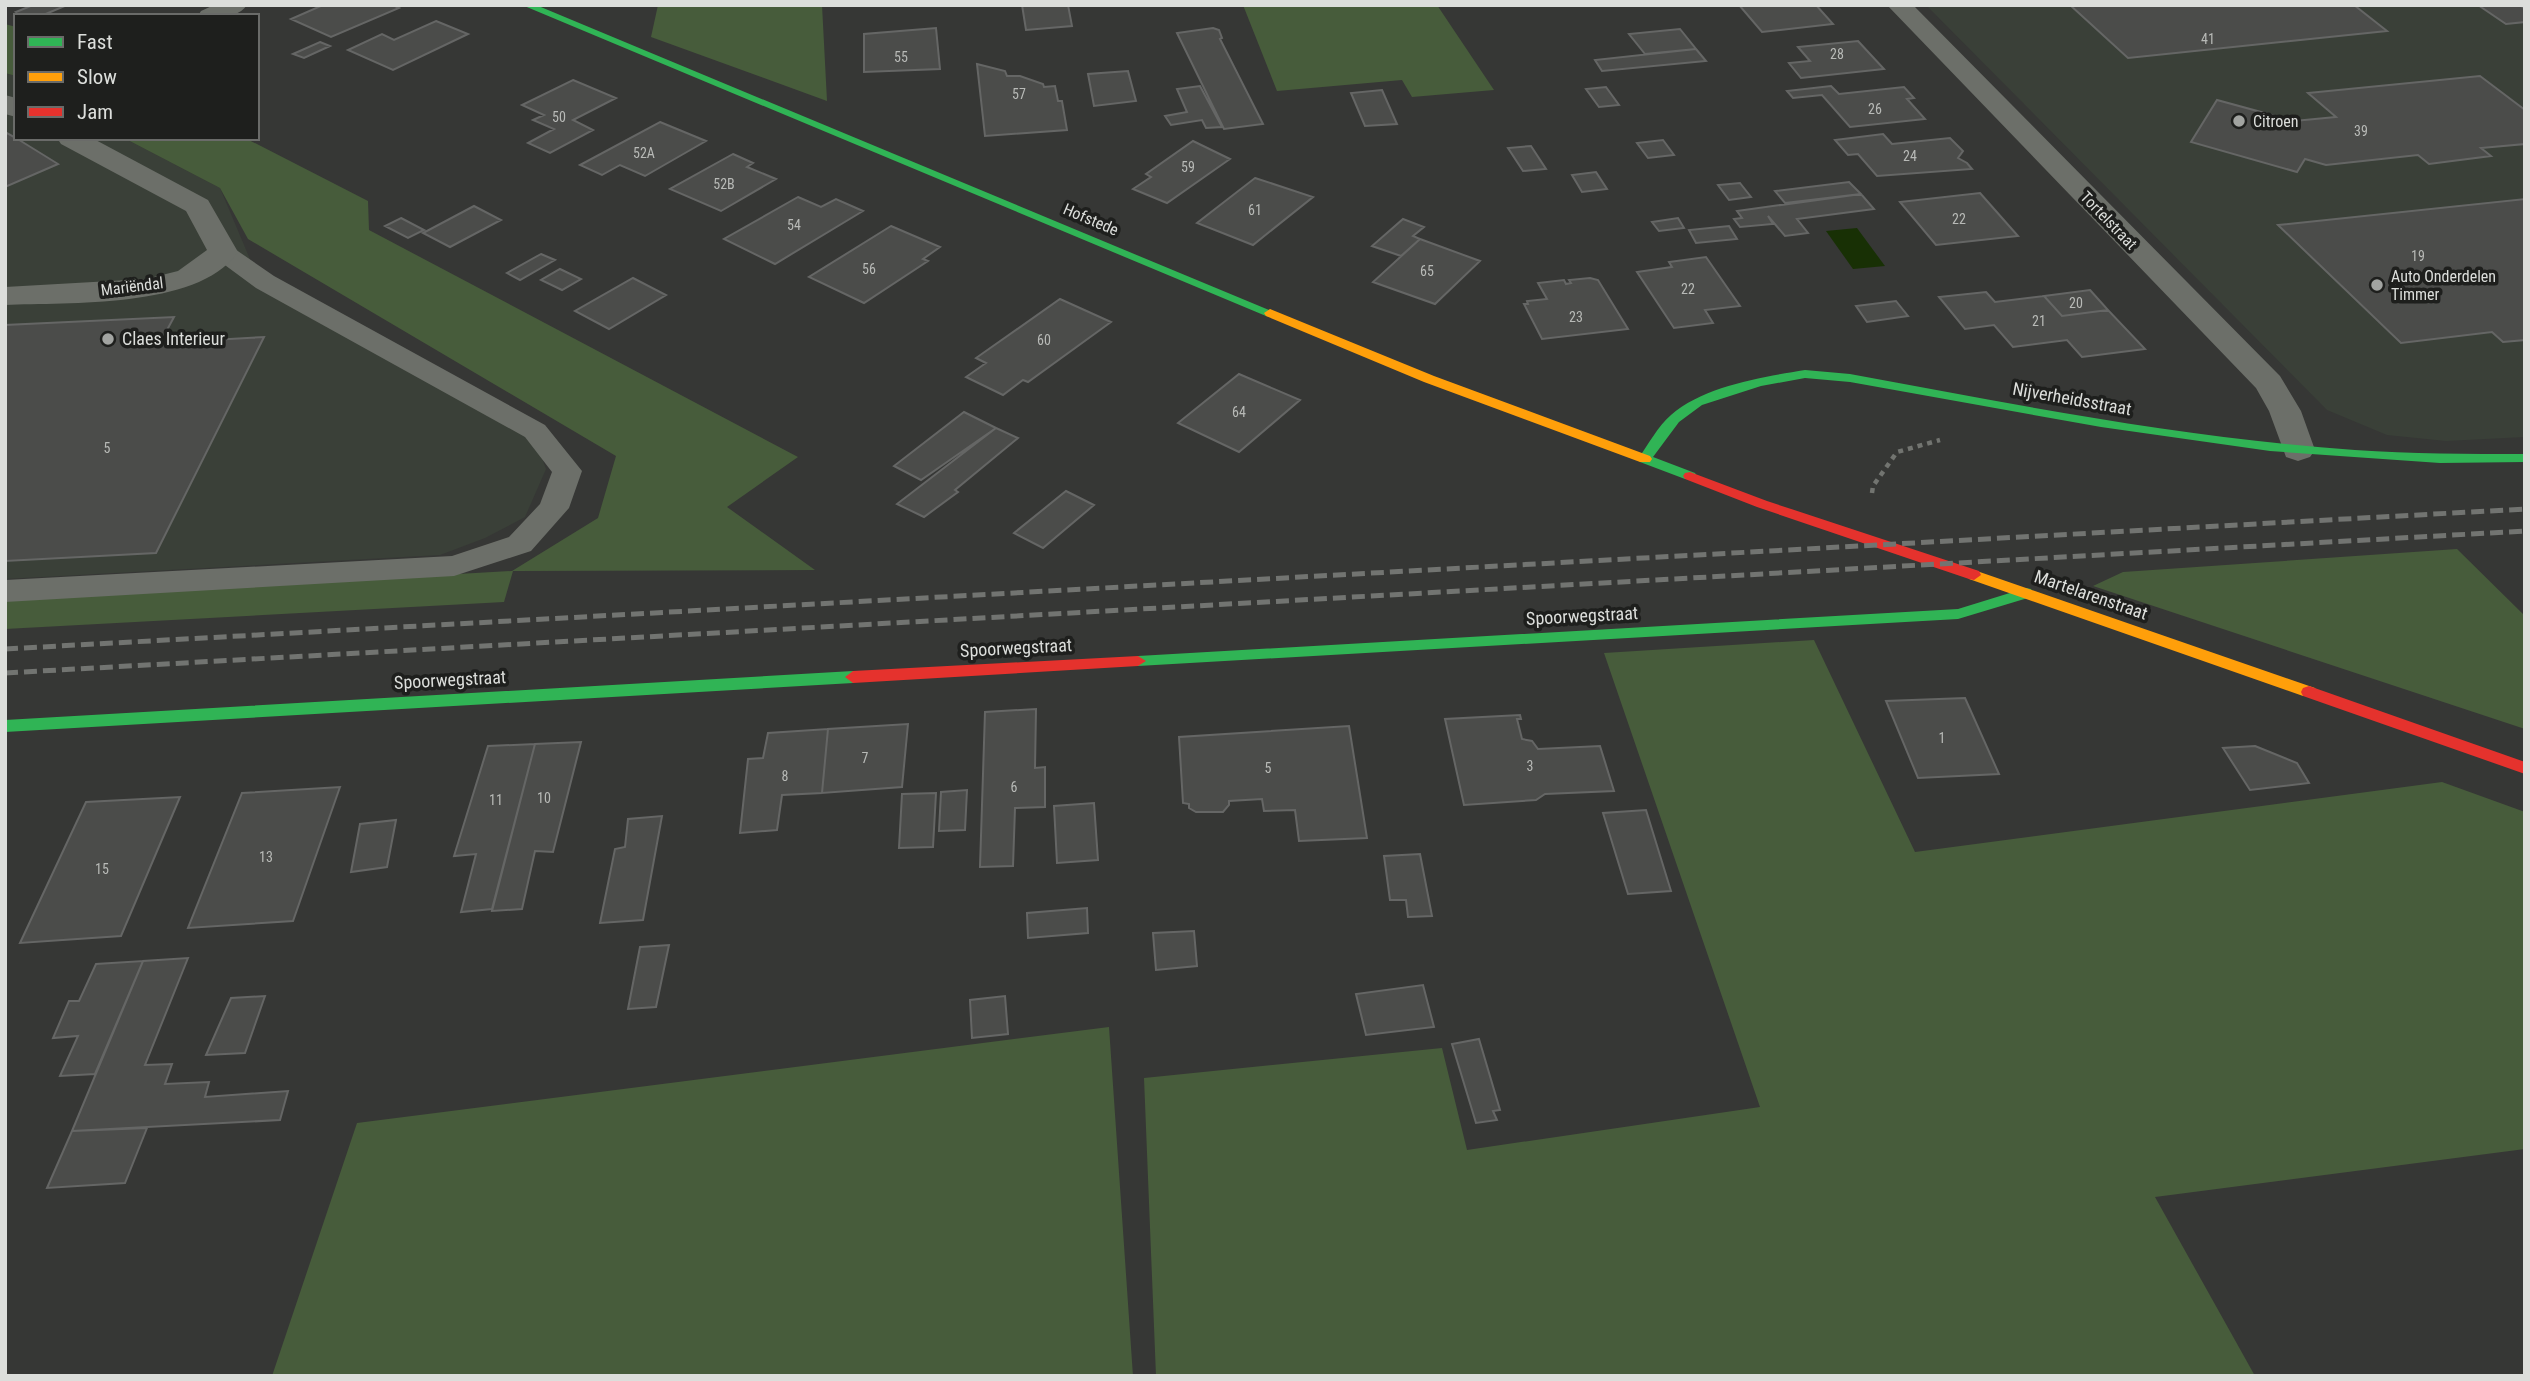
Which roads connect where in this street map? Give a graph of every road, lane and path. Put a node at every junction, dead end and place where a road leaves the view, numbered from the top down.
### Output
1 (235, 5) edge
2 (527, 5) edge
3 (1899, 5) edge
4 (215, 14) edge
5 (75, 140) edge
6 (223, 252) junction
7 (5, 296) edge
8 (1948, 438) dead end
9 (2298, 450) junction
10 (2525, 458) edge
11 (1644, 459) junction
12 (1861, 538) junction
13 (5, 591) edge
14 (2026, 593) junction
15 (5, 726) edge
16 (2525, 768) edge

1 - 4 street
2 - 11 street, Hofstede
3 - 9 street, Tortelstraat
5 - 6 street
6 - 7 street, Mariëndal
6 - 13 lane
8 - 12 path
9 - 10 street, Nijverheidsstraat
9 - 11 street, Nijverheidsstraat
11 - 12 street, Martelarenstraat
12 - 14 street, Martelarenstraat
14 - 15 street, Spoorwegstraat
14 - 16 street, Martelarenstraat

